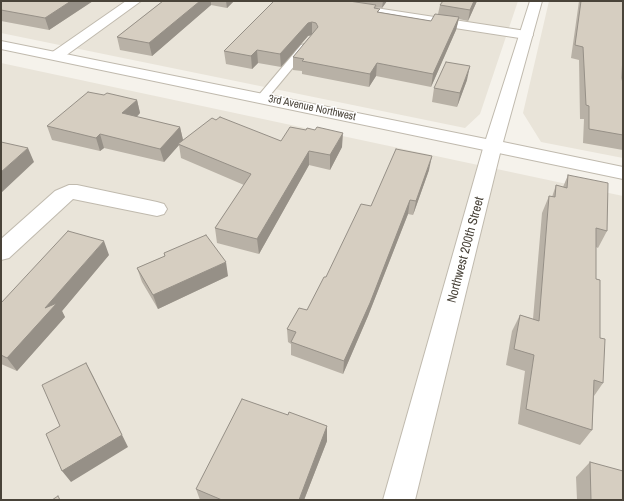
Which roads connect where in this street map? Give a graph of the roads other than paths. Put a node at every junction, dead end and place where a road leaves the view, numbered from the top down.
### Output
1 (135, 1) edge
2 (536, 1) edge
3 (353, 8) edge
4 (526, 35) junction
5 (312, 39) edge
6 (1, 45) edge
7 (56, 56) junction
8 (262, 98) junction
9 (493, 145) junction
10 (623, 173) edge
11 (157, 209) dead end
12 (1, 252) edge
13 (399, 500) edge

1 - 7 street
2 - 4 street, Northwest 200th Street
3 - 4 street
4 - 9 street, Northwest 200th Street
5 - 8 lane
6 - 7 street, 3rd Avenue Northwest
7 - 8 street, 3rd Avenue Northwest
8 - 9 street, 3rd Avenue Northwest
9 - 10 street, 3rd Avenue Northwest
9 - 13 street, Northwest 200th Street
11 - 12 street

